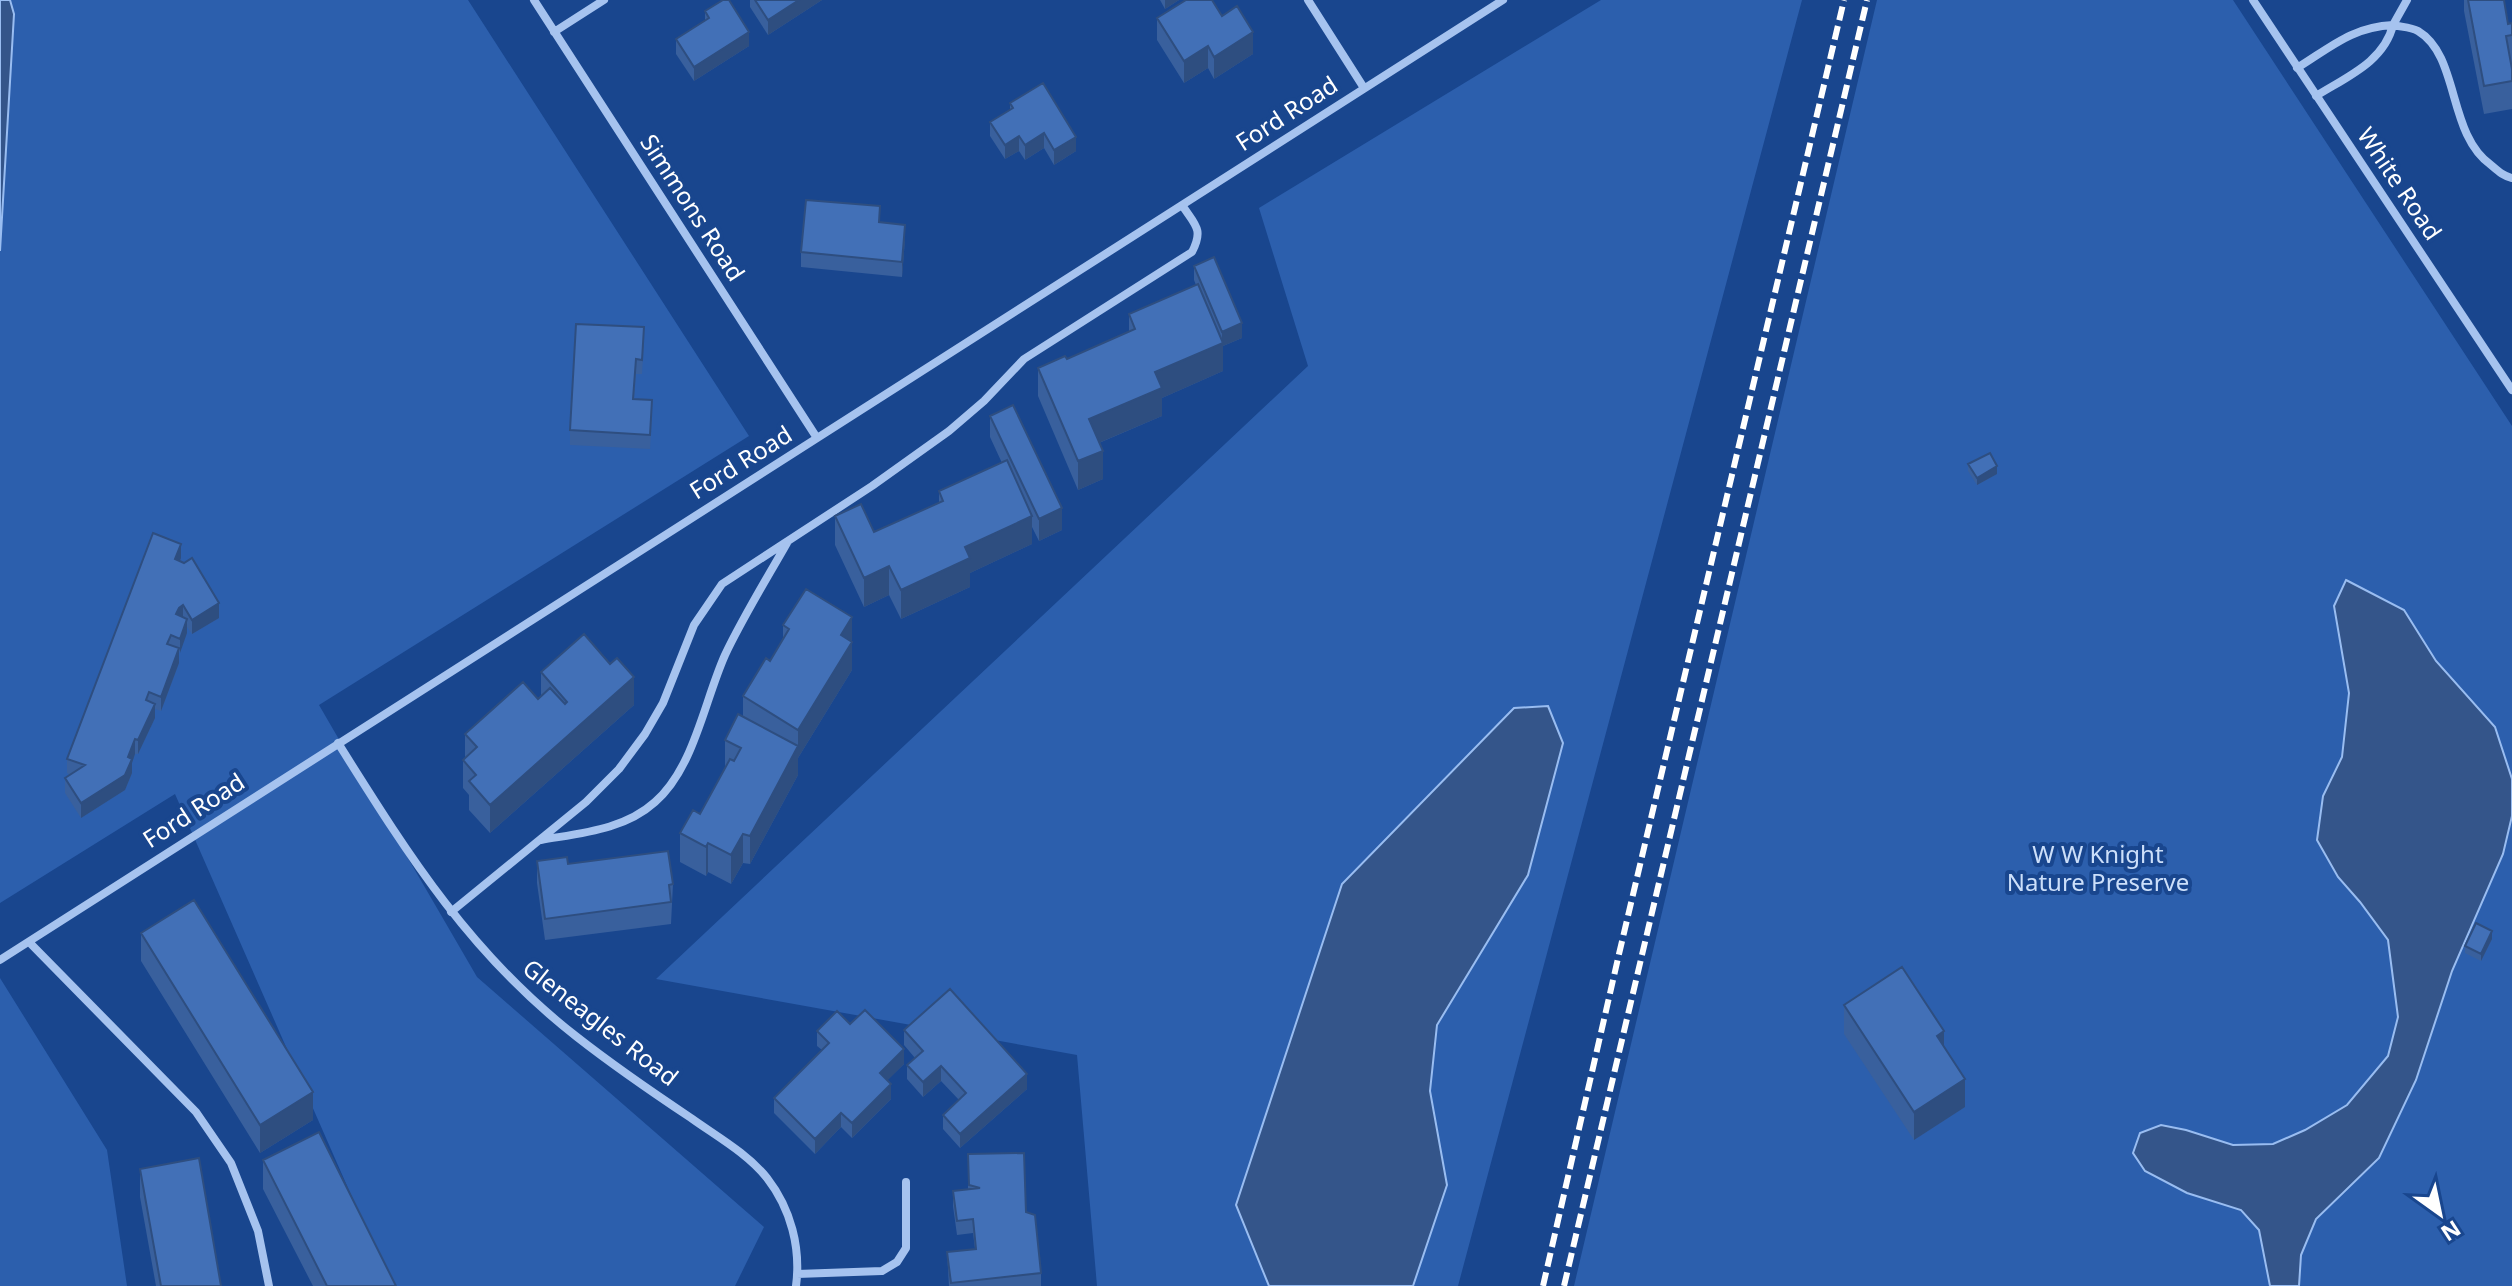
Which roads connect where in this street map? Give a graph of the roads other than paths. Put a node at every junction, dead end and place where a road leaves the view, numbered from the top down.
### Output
1 (534, 0) edge
2 (604, 0) edge
3 (1308, 0) edge
4 (1503, 0) edge
5 (2253, 0) edge
6 (2407, 0) edge
7 (2393, 25) junction
8 (554, 32) junction
9 (2297, 68) junction
10 (1364, 88) junction
11 (2316, 96) junction
12 (2512, 178) edge
13 (1182, 205) junction
14 (2512, 390) edge
15 (817, 438) junction
16 (790, 539) junction
17 (338, 743) junction
18 (539, 840) junction
19 (451, 912) junction
20 (29, 942) junction
21 (0, 960) edge
22 (906, 1182) dead end
23 (797, 1274) junction
24 (269, 1286) edge
25 (796, 1286) edge

1 - 8 street, Simmons Road
2 - 8 street
3 - 10 street
4 - 10 street, Ford Road
5 - 9 street, White Road
6 - 7 street
7 - 9 street
7 - 11 street
7 - 12 street
8 - 15 street, Simmons Road
9 - 11 street, White Road
10 - 13 street, Ford Road
11 - 14 street, White Road
13 - 15 street, Ford Road
13 - 16 street
15 - 17 street, Ford Road
16 - 18 street
16 - 18 street
17 - 19 street, Gleneagles Road
17 - 20 street, Ford Road
18 - 19 street
19 - 23 street, Gleneagles Road
20 - 21 street, Ford Road
20 - 24 street
22 - 23 street
23 - 25 street, Gleneagles Road

